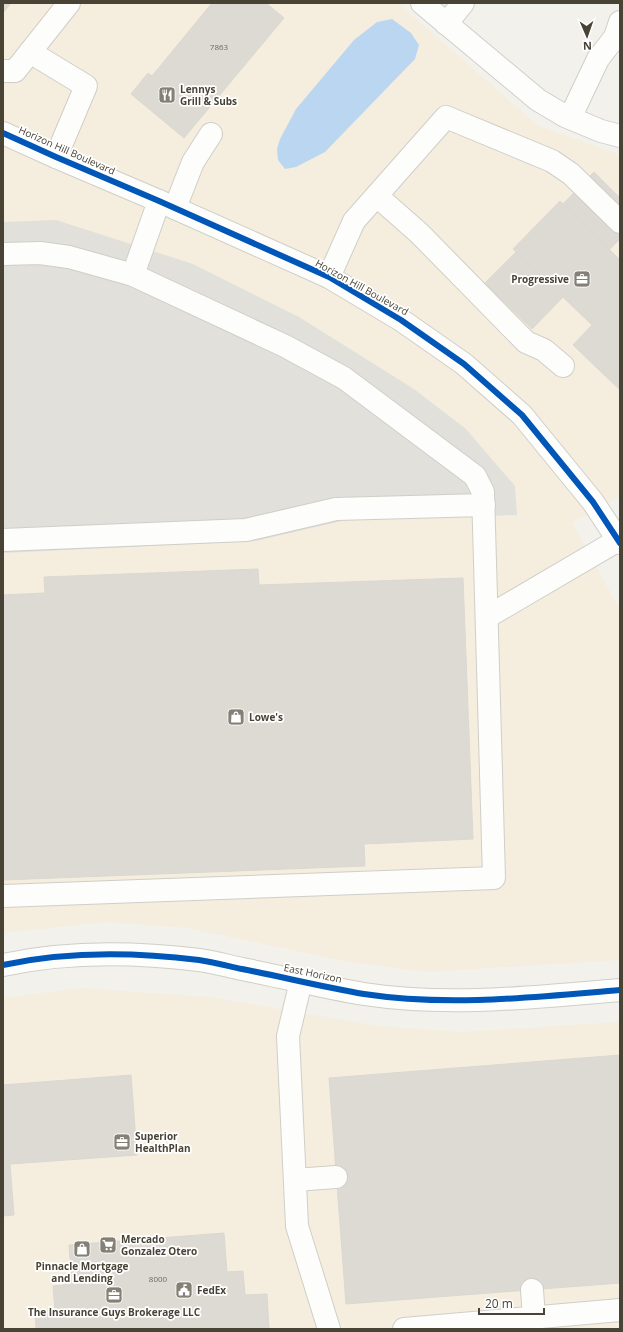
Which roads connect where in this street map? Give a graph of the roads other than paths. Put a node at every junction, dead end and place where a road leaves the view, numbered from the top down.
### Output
1 (69, 3) edge
2 (422, 3) edge
3 (463, 3) edge
4 (620, 22) edge
5 (446, 24) junction
6 (30, 52) junction
7 (3, 71) edge
8 (570, 118) junction
9 (3, 133) edge
10 (211, 134) dead end
11 (620, 136) edge
12 (56, 157) junction
13 (377, 196) junction
14 (167, 204) junction
15 (620, 222) edge
16 (3, 254) edge
17 (133, 275) junction
18 (329, 277) junction
19 (563, 366) dead end
20 (484, 505) junction
21 (3, 540) edge
22 (619, 541) edge
23 (487, 617) junction
24 (3, 896) edge
25 (3, 965) edge
26 (300, 981) junction
27 (620, 990) edge
28 (336, 1177) dead end
29 (295, 1180) junction
30 (532, 1290) dead end
31 (620, 1310) edge
32 (534, 1318) junction
33 (329, 1329) edge
34 (404, 1329) edge

1 - 6 street
2 - 5 street
3 - 5 street
4 - 8 street
5 - 8 street
6 - 7 street
6 - 12 street
8 - 11 street
9 - 12 street, Horizon Hill Boulevard
10 - 14 street
12 - 14 street, Horizon Hill Boulevard
13 - 15 street
13 - 18 street
13 - 19 street
14 - 17 street
14 - 18 street, Horizon Hill Boulevard
16 - 17 street
17 - 20 street
18 - 22 street, Horizon Hill Boulevard
20 - 21 street
20 - 23 street
22 - 23 street
23 - 24 street
25 - 26 street, East Horizon
26 - 27 street, East Horizon
26 - 29 street
28 - 29 street
29 - 33 street
30 - 32 street
31 - 32 street
32 - 34 street

